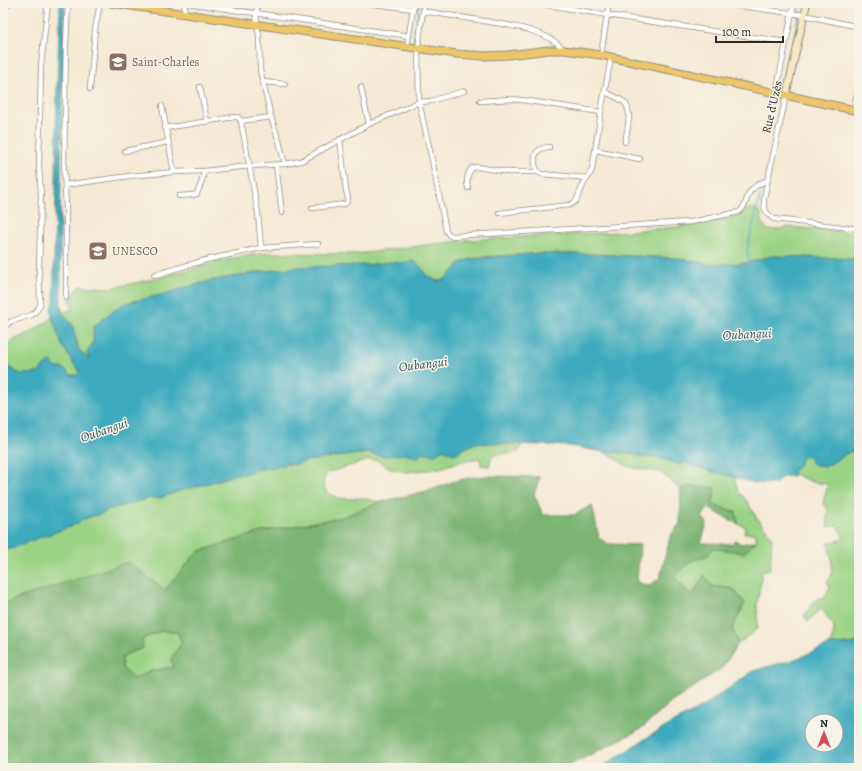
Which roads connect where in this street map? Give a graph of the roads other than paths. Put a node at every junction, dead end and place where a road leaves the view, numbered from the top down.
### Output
1 (8, 3) edge
2 (48, 3) edge
3 (68, 3) edge
4 (100, 3) edge
5 (111, 3) edge
6 (186, 3) edge
7 (258, 3) edge
8 (367, 3) edge
9 (414, 3) edge
10 (424, 3) edge
11 (537, 3) edge
12 (609, 3) edge
13 (720, 3) edge
14 (794, 3) edge
15 (807, 3) edge
16 (3, 5) edge
17 (413, 9) junction
18 (423, 11) junction
19 (184, 14) junction
20 (256, 14) junction
21 (792, 14) junction
22 (608, 15) junction
23 (804, 15) junction
24 (257, 25) junction
25 (859, 27) edge
26 (409, 36) junction
27 (786, 42) junction
28 (407, 47) junction
29 (418, 49) junction
30 (564, 50) junction
31 (601, 55) junction
32 (611, 57) junction
33 (263, 82) junction
34 (286, 84) dead end
35 (200, 87) dead end
36 (362, 87) dead end
37 (859, 87) edge
38 (90, 89) dead end
39 (464, 91) dead end
40 (605, 92) junction
41 (776, 93) junction
42 (786, 96) junction
43 (480, 101) dead end
44 (419, 102) junction
45 (162, 106) dead end
46 (856, 110) edge
47 (600, 112) junction
48 (271, 117) junction
49 (242, 120) junction
50 (207, 121) junction
51 (369, 124) junction
52 (166, 128) junction
53 (340, 139) junction
54 (168, 142) junction
55 (626, 142) dead end
56 (549, 147) dead end
57 (595, 150) junction
58 (125, 151) dead end
59 (640, 159) dead end
60 (285, 164) junction
61 (276, 165) junction
62 (250, 166) junction
63 (204, 171) junction
64 (174, 172) junction
65 (537, 172) junction
66 (588, 178) junction
67 (768, 180) junction
68 (65, 184) junction
69 (468, 188) dead end
70 (179, 196) dead end
71 (312, 208) dead end
72 (282, 213) dead end
73 (500, 213) dead end
74 (859, 229) edge
75 (318, 244) dead end
76 (261, 248) junction
77 (154, 275) dead end
78 (66, 298) dead end
79 (3, 327) edge

1 - 16 main road
2 - 79 street
3 - 68 street
4 - 38 street
5 - 19 main road
6 - 19 street
6 - 20 street
7 - 20 street
8 - 17 street
9 - 17 street
10 - 18 street
11 - 22 street
12 - 22 street
13 - 21 street
14 - 21 street
15 - 23 street, Rue d'Uzès
17 - 26 street
18 - 29 street
18 - 30 street
19 - 24 main road
20 - 24 street
20 - 26 street
21 - 23 street
21 - 27 street
22 - 27 street
22 - 31 street
23 - 25 street
23 - 42 street, Rue d'Uzès
24 - 28 main road
24 - 33 street
26 - 28 street
27 - 41 street
28 - 29 main road
29 - 30 main road
29 - 44 street
30 - 31 main road
31 - 32 main road
32 - 40 street
32 - 41 main road
33 - 34 street
33 - 48 street
35 - 50 street
36 - 51 street
37 - 46 street
39 - 44 street
40 - 47 street
40 - 55 street
41 - 42 main road
42 - 46 main road
42 - 67 street, Rue d'Uzès
43 - 47 street
44 - 51 street
44 - 67 street
45 - 52 street
47 - 57 street
48 - 49 street
48 - 60 street
49 - 50 street
49 - 62 street
50 - 52 street
51 - 53 street
52 - 54 street
53 - 60 street
53 - 71 street
54 - 58 street
54 - 64 street
56 - 65 street
57 - 59 street
57 - 66 street
60 - 61 street
61 - 62 street
61 - 72 street
62 - 63 street
62 - 76 street
63 - 64 street
63 - 70 street
64 - 68 street
65 - 66 street
65 - 69 street
66 - 73 street
67 - 74 street, Rue d'Uzès
68 - 78 street
75 - 76 street
76 - 77 street

